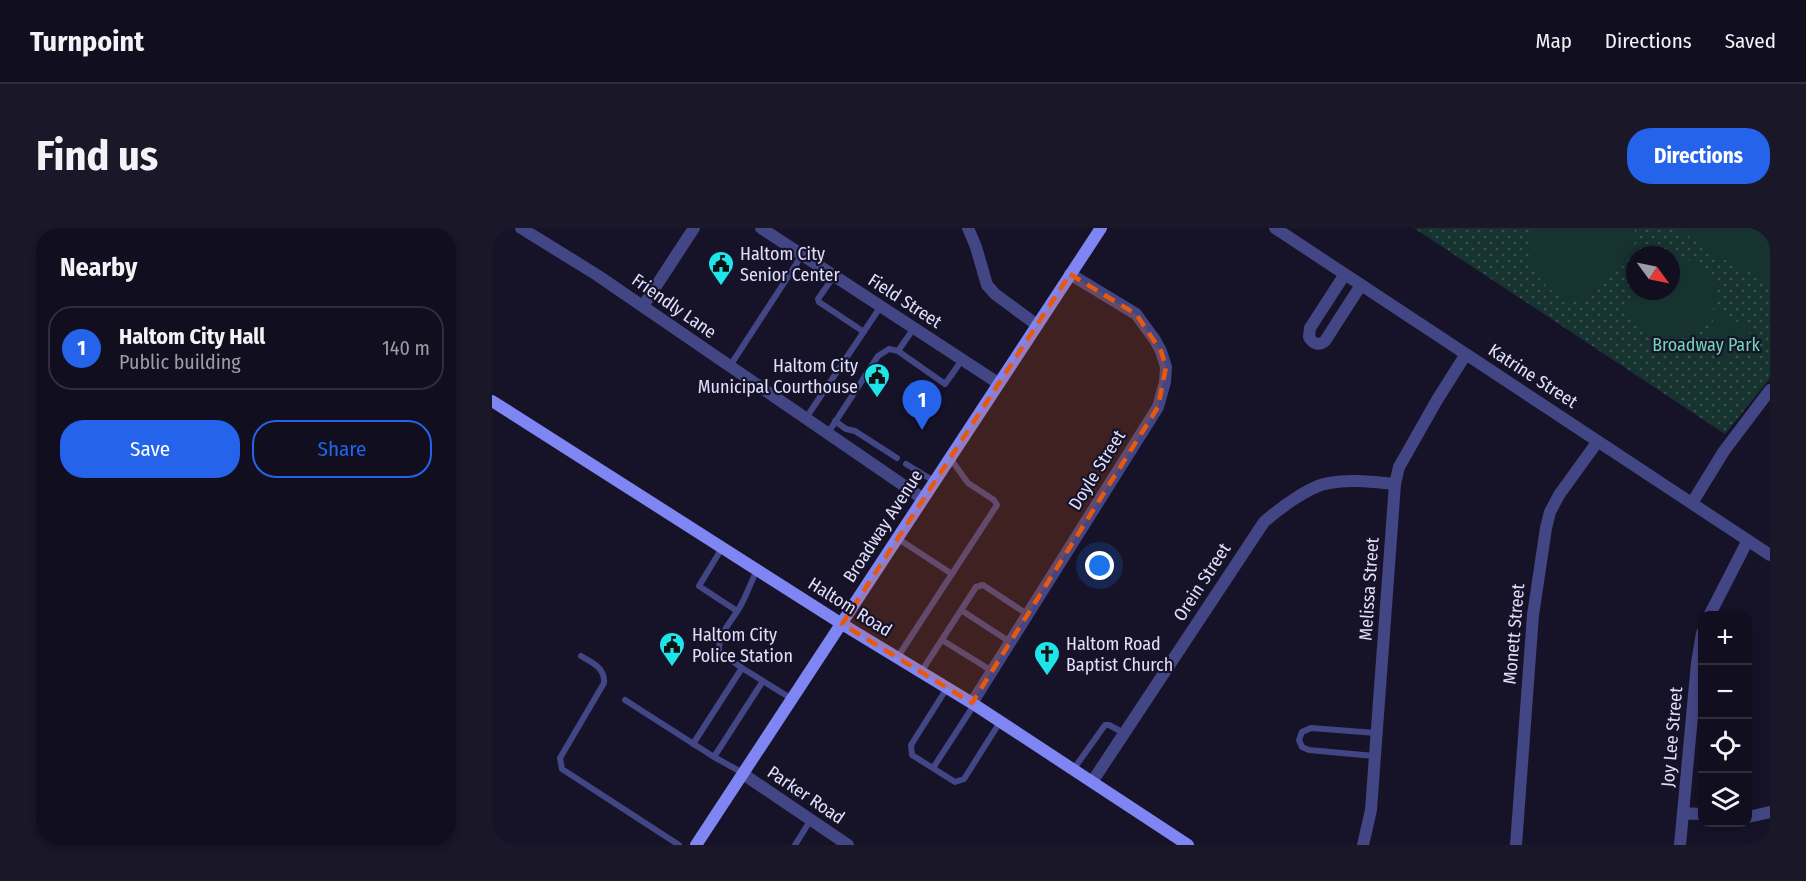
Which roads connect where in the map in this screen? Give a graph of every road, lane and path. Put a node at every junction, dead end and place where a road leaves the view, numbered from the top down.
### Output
1 (521, 228) edge
2 (694, 228) edge
3 (761, 228) edge
4 (968, 228) edge
5 (1101, 228) edge
6 (1275, 228) edge
7 (802, 255) junction
8 (1070, 274) junction
9 (1344, 274) junction
10 (834, 276) junction
11 (1362, 285) junction
12 (643, 306) junction
13 (881, 306) junction
14 (1037, 325) junction
15 (914, 328) junction
16 (864, 332) junction
17 (898, 351) junction
18 (1466, 354) junction
19 (962, 360) junction
20 (730, 366) junction
21 (998, 383) junction
22 (1770, 390) edge
23 (492, 401) edge
24 (806, 418) junction
25 (835, 422) junction
26 (828, 433) junction
27 (1598, 441) junction
28 (950, 457) junction
29 (897, 458) dead end
30 (906, 464) dead end
31 (934, 481) junction
32 (1395, 484) junction
33 (922, 498) junction
34 (1692, 503) junction
35 (897, 538) junction
36 (1748, 540) junction
37 (722, 548) junction
38 (1770, 555) edge
39 (757, 570) junction
40 (952, 573) junction
41 (961, 610) junction
42 (737, 611) junction
43 (1711, 611) edge
44 (1027, 614) junction
45 (842, 624) junction
46 (942, 640) junction
47 (1010, 642) junction
48 (581, 656) dead end
49 (1698, 657) edge
50 (897, 658) junction
51 (742, 668) junction
52 (992, 671) junction
53 (921, 672) junction
54 (763, 681) junction
55 (947, 688) junction
56 (625, 700) dead end
57 (792, 700) junction
58 (973, 704) junction
59 (1000, 722) junction
60 (1376, 733) junction
61 (1125, 734) junction
62 (693, 744) junction
63 (1374, 756) junction
64 (714, 757) junction
65 (933, 768) junction
66 (1073, 770) junction
67 (743, 774) junction
68 (1092, 782) junction
69 (1770, 812) edge
70 (1683, 813) junction
71 (1698, 814) edge
72 (1752, 816) edge
73 (810, 821) junction
74 (679, 845) edge
75 (696, 845) edge
76 (795, 845) edge
77 (848, 845) edge
78 (1188, 845) edge
79 (1363, 845) edge
80 (1516, 845) edge
81 (1680, 845) edge

1 - 12 street, Friendly Lane
2 - 12 street
3 - 7 street, Field Street
4 - 14 street
5 - 8 main road, Broadway Avenue
6 - 9 street, Katrine Street
7 - 10 street, Field Street
7 - 20 lane
8 - 14 main road, Broadway Avenue
8 - 44 street, Doyle Street
9 - 11 street, Katrine Street
9 - 11 street
10 - 13 street, Field Street
10 - 16 lane
11 - 18 street, Katrine Street
12 - 20 street, Friendly Lane
13 - 15 street, Field Street
13 - 16 lane
14 - 21 main road, Broadway Avenue
15 - 17 lane
15 - 19 street, Field Street
16 - 24 lane
17 - 19 lane
17 - 25 lane
18 - 27 street, Katrine Street
18 - 32 street, Melissa Street
19 - 21 street, Field Street
20 - 24 street, Friendly Lane
21 - 28 main road, Broadway Avenue
22 - 34 street
23 - 37 main road, Haltom Road
24 - 26 street, Friendly Lane
25 - 26 lane
25 - 29 lane
26 - 33 street, Friendly Lane
27 - 34 street, Katrine Street
27 - 80 street, Monett Street
28 - 31 main road, Broadway Avenue
28 - 40 lane
30 - 31 lane
31 - 33 main road, Broadway Avenue
32 - 60 street, Melissa Street
32 - 61 street, Orein Street
33 - 35 main road, Broadway Avenue
34 - 36 street, Katrine Street
35 - 40 lane
35 - 45 main road, Broadway Avenue
36 - 38 street, Katrine Street
36 - 43 street
37 - 39 main road, Haltom Road
37 - 42 lane
39 - 42 lane
39 - 45 main road, Haltom Road
40 - 50 lane
41 - 44 lane
41 - 46 lane
41 - 47 lane
42 - 51 lane
44 - 47 street, Doyle Street
45 - 50 main road, Haltom Road
45 - 57 main road, Broadway Avenue
46 - 52 lane
46 - 53 lane
47 - 52 street, Doyle Street
48 - 74 lane
49 - 70 street, Joy Lee Street
50 - 53 main road, Haltom Road
51 - 54 lane
51 - 62 lane
52 - 58 street, Doyle Street
53 - 55 main road, Haltom Road
54 - 57 lane
54 - 64 lane
55 - 58 main road, Haltom Road
55 - 65 lane
56 - 62 lane
57 - 67 main road, Broadway Avenue
58 - 59 main road, Haltom Road
58 - 65 lane
59 - 65 lane
59 - 66 main road, Haltom Road
60 - 63 street, Melissa Street
60 - 63 lane
61 - 66 lane
61 - 68 street, Orein Street
62 - 64 lane
63 - 79 street, Melissa Street
64 - 67 lane
66 - 68 main road, Haltom Road
67 - 73 street, Parker Road
67 - 75 main road, Broadway Avenue
68 - 78 main road, Haltom Road
69 - 72 street
70 - 71 street
70 - 81 street, Joy Lee Street
73 - 76 lane
73 - 77 street, Parker Road

